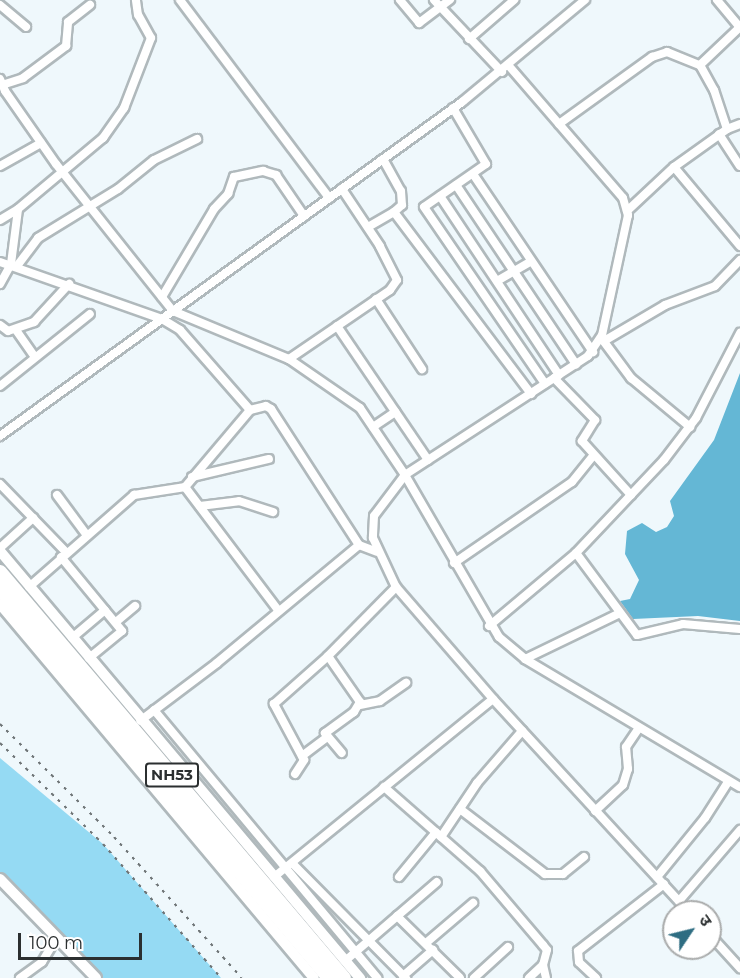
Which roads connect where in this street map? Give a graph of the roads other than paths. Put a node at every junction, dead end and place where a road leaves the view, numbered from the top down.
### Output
1 (136, 0) edge
2 (181, 0) edge
3 (400, 0) edge
4 (434, 0) edge
5 (450, 0) edge
6 (514, 0) edge
7 (585, 0) edge
8 (717, 0) edge
9 (0, 5) edge
10 (90, 5) dead end
11 (440, 8) junction
12 (26, 27) dead end
13 (740, 27) edge
14 (469, 39) junction
15 (509, 66) junction
16 (700, 66) junction
17 (502, 72) junction
18 (1, 82) edge
19 (453, 108) junction
20 (559, 124) junction
21 (740, 124) edge
22 (727, 129) junction
23 (719, 134) junction
24 (197, 139) dead end
25 (41, 143) junction
26 (383, 159) junction
27 (0, 166) edge
28 (740, 166) edge
29 (674, 167) junction
30 (61, 170) junction
31 (473, 174) junction
32 (456, 185) junction
33 (342, 189) junction
34 (440, 196) junction
35 (329, 198) junction
36 (90, 207) junction
37 (18, 209) junction
38 (627, 211) junction
39 (394, 212) junction
40 (304, 216) junction
41 (0, 220) edge
42 (368, 227) junction
43 (740, 246) edge
44 (740, 260) edge
45 (531, 261) junction
46 (0, 262) edge
47 (14, 265) junction
48 (514, 271) junction
49 (497, 281) junction
50 (0, 284) edge
51 (69, 284) junction
52 (162, 297) junction
53 (376, 299) junction
54 (173, 311) junction
55 (90, 314) dead end
56 (162, 319) junction
57 (0, 325) edge
58 (337, 326) junction
59 (12, 331) junction
60 (740, 333) edge
61 (0, 337) edge
62 (603, 339) junction
63 (593, 352) junction
64 (34, 356) junction
65 (289, 359) junction
66 (576, 364) junction
67 (422, 369) dead end
68 (556, 376) junction
69 (545, 384) junction
70 (0, 386) edge
71 (531, 394) junction
72 (250, 410) junction
73 (395, 412) junction
74 (373, 427) junction
75 (690, 427) junction
76 (0, 436) edge
77 (593, 456) junction
78 (268, 459) dead end
79 (428, 460) junction
80 (405, 475) junction
81 (192, 477) junction
82 (0, 484) edge
83 (185, 487) junction
84 (57, 495) dead end
85 (631, 495) junction
86 (200, 506) junction
87 (273, 512) dead end
88 (33, 518) junction
89 (86, 534) junction
90 (359, 545) junction
91 (0, 550) edge
92 (377, 552) junction
93 (576, 553) junction
94 (63, 554) junction
95 (454, 563) junction
96 (0, 572) edge
97 (396, 586) junction
98 (29, 587) junction
99 (0, 588) edge
100 (0, 604) edge
101 (135, 606) dead end
102 (105, 610) junction
103 (278, 610) junction
104 (618, 614) junction
105 (116, 622) junction
106 (489, 626) junction
107 (740, 628) edge
108 (72, 638) junction
109 (328, 656) junction
110 (88, 658) junction
111 (525, 659) junction
112 (406, 683) dead end
113 (493, 699) junction
114 (360, 705) junction
115 (154, 710) junction
116 (140, 721) junction
117 (639, 728) junction
118 (522, 731) junction
119 (327, 737) junction
120 (342, 753) dead end
121 (303, 756) junction
122 (174, 769) junction
123 (295, 774) dead end
124 (728, 782) junction
125 (384, 787) junction
126 (740, 787) edge
127 (460, 809) junction
128 (595, 810) junction
129 (740, 830) edge
130 (438, 834) junction
131 (732, 840) junction
132 (740, 846) edge
133 (584, 857) dead end
134 (290, 867) junction
135 (399, 877) dead end
136 (657, 877) junction
137 (274, 878) junction
138 (0, 879) edge
139 (437, 882) dead end
140 (664, 884) junction
141 (679, 900) edge
142 (681, 900) edge
143 (473, 903) dead end
144 (398, 916) junction
145 (57, 937) junction
146 (369, 941) junction
147 (426, 943) junction
148 (508, 947) dead end
149 (722, 948) edge
150 (433, 950) junction
151 (356, 952) junction
152 (345, 961) junction
153 (543, 966) junction
154 (740, 968) edge
155 (405, 977) edge
156 (20, 978) edge
157 (96, 978) edge
158 (314, 978) edge
159 (328, 978) edge
160 (344, 978) edge
161 (360, 978) edge
162 (377, 978) edge
163 (460, 978) edge
164 (474, 978) edge
165 (530, 978) edge
166 (546, 978) edge
167 (596, 978) edge

1 - 30 street
2 - 35 street
3 - 11 street
4 - 11 street
5 - 11 street
6 - 14 street
7 - 15 street
8 - 13 street
9 - 12 street
10 - 18 street
11 - 14 street
13 - 16 street
14 - 17 street
15 - 17 street
15 - 20 street
16 - 20 street
16 - 22 street
17 - 19 street
18 - 25 street
19 - 26 street
19 - 31 street
20 - 38 street
21 - 22 street
22 - 23 street
23 - 28 street
23 - 29 street
24 - 36 street
25 - 27 street
25 - 30 street
26 - 33 street
26 - 39 street
29 - 38 street
29 - 43 street
30 - 36 street
30 - 37 street
31 - 32 street
31 - 45 street
32 - 34 street
32 - 48 street
33 - 35 street
33 - 42 street
34 - 49 street
34 - 69 street
35 - 40 street
36 - 47 street
36 - 52 street
37 - 41 street
37 - 47 street
38 - 62 street
39 - 42 street
39 - 71 street
40 - 52 street
40 - 54 street
42 - 53 street
44 - 62 street
45 - 48 street
45 - 63 street
46 - 47 street
47 - 50 street
47 - 51 street
48 - 49 street
48 - 66 street
49 - 68 street
51 - 56 street
51 - 59 street
52 - 54 street
53 - 58 street
53 - 67 street
54 - 56 street
54 - 65 street
55 - 64 street
56 - 72 street
56 - 76 street
57 - 59 street
58 - 65 street
58 - 73 street
59 - 61 street
59 - 64 street
60 - 75 street
62 - 63 street
62 - 75 street
63 - 66 street
64 - 70 street
65 - 74 street
66 - 68 street
68 - 69 street
68 - 77 street
69 - 71 street
71 - 79 street
72 - 81 street
72 - 90 street
73 - 74 street
73 - 79 street
74 - 80 street
75 - 85 street
77 - 85 street
77 - 95 street
78 - 81 street
79 - 80 street
80 - 92 street
80 - 95 street
81 - 83 street
82 - 88 street
83 - 86 street
83 - 89 street
84 - 89 street
85 - 93 street
86 - 87 street
86 - 103 street
88 - 91 street
88 - 94 street
89 - 94 street
90 - 92 street
90 - 103 street
91 - 98 street
92 - 97 street
93 - 104 street
93 - 106 street
94 - 98 street
94 - 102 street
95 - 106 street
96 - 122 highway, NH53
97 - 109 street
97 - 113 street
98 - 108 street
99 - 159 highway, NH53
100 - 158 street
101 - 105 street
102 - 105 street
102 - 108 street
103 - 115 street
104 - 107 street
104 - 111 street
105 - 110 street
106 - 111 street
108 - 110 street
109 - 114 street
109 - 121 street
110 - 116 street
111 - 117 street
112 - 114 street
113 - 118 street
113 - 125 street
114 - 119 street
115 - 116 street
115 - 134 street
116 - 122 street
117 - 124 street
117 - 128 street
118 - 127 street
118 - 128 street
119 - 120 street
119 - 121 street
121 - 123 street
122 - 137 street
122 - 160 highway, NH53
124 - 126 street
124 - 136 street
125 - 130 street
125 - 134 street
127 - 130 street
127 - 133 street
128 - 136 street
129 - 131 street
130 - 135 street
130 - 153 street
131 - 132 street
131 - 142 street
134 - 137 street
134 - 146 street
134 - 151 street
136 - 140 street
137 - 152 street
138 - 145 street
139 - 144 street
140 - 141 street
140 - 167 street
143 - 147 street
144 - 146 street
144 - 147 street
145 - 156 street
145 - 157 street
146 - 151 street
146 - 155 street
147 - 150 street
148 - 164 street
149 - 154 street
150 - 155 street
150 - 163 street
151 - 152 street
151 - 162 street
152 - 161 street
153 - 165 street
153 - 166 street

